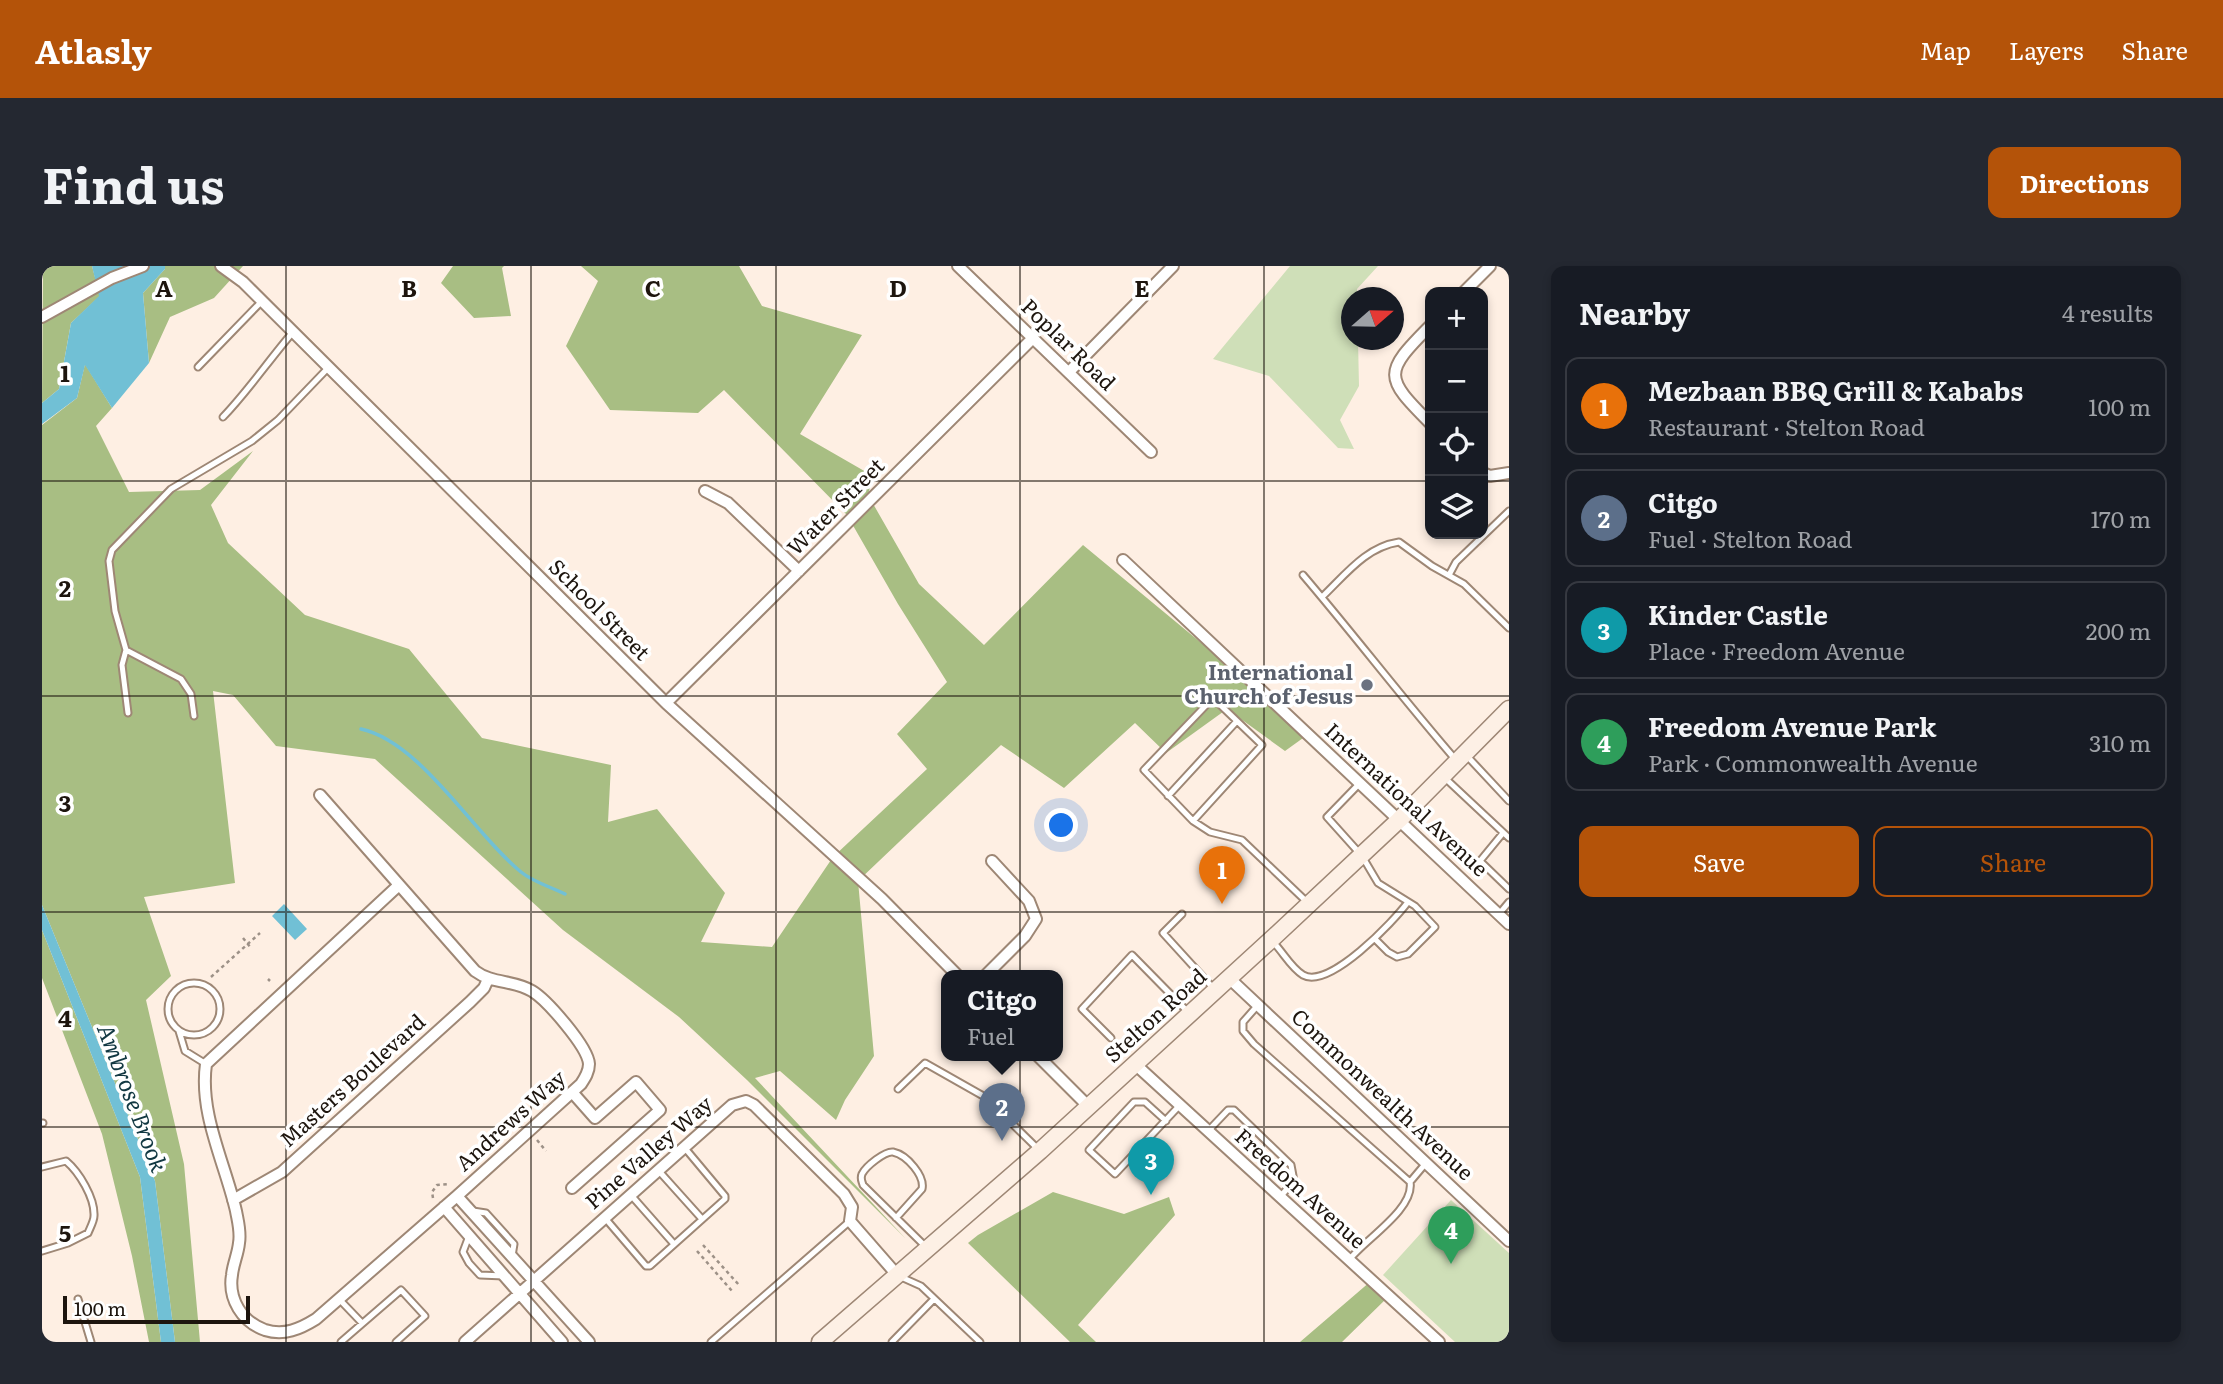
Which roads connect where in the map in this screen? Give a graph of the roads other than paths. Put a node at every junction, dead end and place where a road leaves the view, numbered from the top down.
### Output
1 (143, 266) edge
2 (221, 266) edge
3 (958, 266) edge
4 (1173, 266) edge
5 (1490, 266) edge
6 (1469, 287) edge
7 (262, 301) junction
8 (42, 317) edge
9 (1425, 331) edge
10 (293, 332) junction
11 (1033, 338) junction
12 (198, 367) dead end
13 (328, 368) junction
14 (1069, 372) junction
15 (223, 417) dead end
16 (1425, 418) edge
17 (1150, 452) dead end
18 (1509, 473) edge
19 (1488, 475) edge
20 (705, 491) dead end
21 (1509, 511) edge
22 (1123, 560) dead end
23 (799, 571) junction
24 (1303, 575) dead end
25 (1449, 575) junction
26 (1322, 597) junction
27 (1509, 628) edge
28 (126, 650) junction
29 (666, 703) junction
30 (1509, 709) edge
31 (128, 713) dead end
32 (194, 716) dead end
33 (1237, 721) junction
34 (1461, 757) junction
35 (1443, 776) junction
36 (1360, 783) junction
37 (320, 795) dead end
38 (1168, 796) junction
39 (1509, 801) edge
40 (1399, 820) junction
41 (1193, 821) junction
42 (1503, 833) junction
43 (1509, 838) edge
44 (1362, 856) junction
45 (992, 861) dead end
46 (399, 885) junction
47 (1509, 890) edge
48 (1408, 902) junction
49 (1509, 902) edge
50 (1309, 904) junction
51 (1182, 914) dead end
52 (1499, 914) junction
53 (1509, 924) edge
54 (1375, 939) junction
55 (1271, 940) junction
56 (952, 970) edge
57 (991, 970) edge
58 (1229, 978) junction
59 (488, 979) junction
60 (1216, 990) junction
61 (1258, 1005) junction
62 (1190, 1014) junction
63 (180, 1031) junction
64 (1111, 1038) dead end
65 (1043, 1061) edge
66 (205, 1064) junction
67 (1135, 1064) junction
68 (898, 1089) dead end
69 (572, 1092) junction
70 (1180, 1105) junction
71 (1088, 1106) junction
72 (1166, 1121) junction
73 (1208, 1132) junction
74 (684, 1147) junction
75 (1040, 1151) junction
76 (1426, 1163) junction
77 (42, 1167) edge
78 (658, 1170) junction
79 (1410, 1182) junction
80 (572, 1188) dead end
81 (630, 1194) junction
82 (457, 1196) junction
83 (1280, 1197) junction
84 (233, 1200) junction
85 (444, 1207) junction
86 (604, 1217) junction
87 (896, 1218) junction
88 (702, 1219) junction
89 (850, 1221) junction
90 (469, 1236) junction
91 (1509, 1241) edge
92 (674, 1244) junction
93 (928, 1249) junction
94 (42, 1251) edge
95 (1349, 1260) junction
96 (504, 1276) junction
97 (898, 1276) junction
98 (533, 1280) junction
99 (520, 1293) junction
100 (78, 1299) dead end
101 (339, 1299) junction
102 (934, 1299) junction
103 (362, 1324) junction
104 (92, 1342) edge
105 (341, 1342) edge
106 (397, 1342) edge
107 (465, 1342) edge
108 (562, 1342) edge
109 (589, 1342) edge
110 (711, 1342) edge
111 (820, 1342) edge
112 (892, 1342) edge
113 (979, 1342) edge
114 (1439, 1342) edge

1 - 8 street
2 - 7 street, School Street
3 - 11 street, Poplar Road
4 - 14 street
5 - 6 street
7 - 10 street, School Street
7 - 12 lane
9 - 16 street
10 - 13 street, School Street
10 - 15 lane
11 - 14 street, Poplar Road
11 - 23 street, Water Street
13 - 28 lane
13 - 29 street, School Street
14 - 17 street, Poplar Road
18 - 19 street
20 - 23 street
21 - 25 lane
22 - 36 street, International Avenue
23 - 29 street, Water Street
24 - 26 lane
25 - 26 lane
25 - 27 lane
26 - 34 lane
28 - 31 lane
28 - 32 lane
29 - 56 street, School Street
30 - 34 main road, Stelton Road
33 - 38 lane
33 - 38 lane
33 - 41 lane
34 - 35 main road, Stelton Road
34 - 39 lane
35 - 40 main road, Stelton Road
35 - 42 lane
36 - 40 street, International Avenue
36 - 44 lane
37 - 46 street, Andrews Way
38 - 41 lane
40 - 44 main road, Stelton Road
40 - 52 street, International Avenue
41 - 50 lane
42 - 43 lane
42 - 47 lane
44 - 48 lane
44 - 50 main road, Stelton Road
45 - 57 street
46 - 59 street, Andrews Way
46 - 66 street
48 - 54 lane
48 - 54 lane
49 - 52 lane
50 - 55 main road, Stelton Road
51 - 60 lane
52 - 53 street, International Avenue
54 - 55 lane
55 - 58 main road, Stelton Road
58 - 60 main road, Stelton Road
58 - 61 street, Commonwealth Avenue
59 - 69 street, Andrews Way
59 - 84 street, Masters Boulevard
60 - 62 main road, Stelton Road
61 - 76 street, Commonwealth Avenue
61 - 79 lane
62 - 64 lane
62 - 67 main road, Stelton Road
63 - 63 lane
63 - 66 lane
65 - 71 street
66 - 84 street, Andrews Way
67 - 70 street, Freedom Avenue
67 - 71 main road, Stelton Road
68 - 75 lane
69 - 80 street
69 - 82 street, Andrews Way
70 - 72 lane
70 - 73 street, Freedom Avenue
71 - 75 main road, Stelton Road
72 - 72 lane
73 - 83 street, Freedom Avenue
73 - 83 lane
74 - 78 street, Pine Valley Way
74 - 88 lane
74 - 89 street, Pine Valley Way
75 - 93 main road, Stelton Road
76 - 79 lane
76 - 91 street, Commonwealth Avenue
77 - 94 lane
78 - 81 street, Pine Valley Way
78 - 88 lane
79 - 95 lane
81 - 86 street, Pine Valley Way
81 - 92 lane
82 - 85 street, Andrews Way
82 - 98 street
83 - 95 street, Freedom Avenue
84 - 101 street, Andrews Way
85 - 90 street
85 - 101 street, Andrews Way
86 - 92 lane
86 - 98 street, Pine Valley Way
87 - 87 lane
87 - 93 lane
88 - 92 lane
89 - 97 street, Pine Valley Way
89 - 110 lane
90 - 96 street
90 - 96 lane
93 - 97 main road, Stelton Road
95 - 114 street, Freedom Avenue
96 - 99 street
97 - 102 lane
97 - 111 main road, Stelton Road
98 - 99 street, Pine Valley Way
98 - 109 street
99 - 107 street, Pine Valley Way
99 - 108 street
100 - 104 lane
101 - 103 lane
102 - 112 lane
102 - 113 lane
103 - 105 lane
103 - 106 lane

